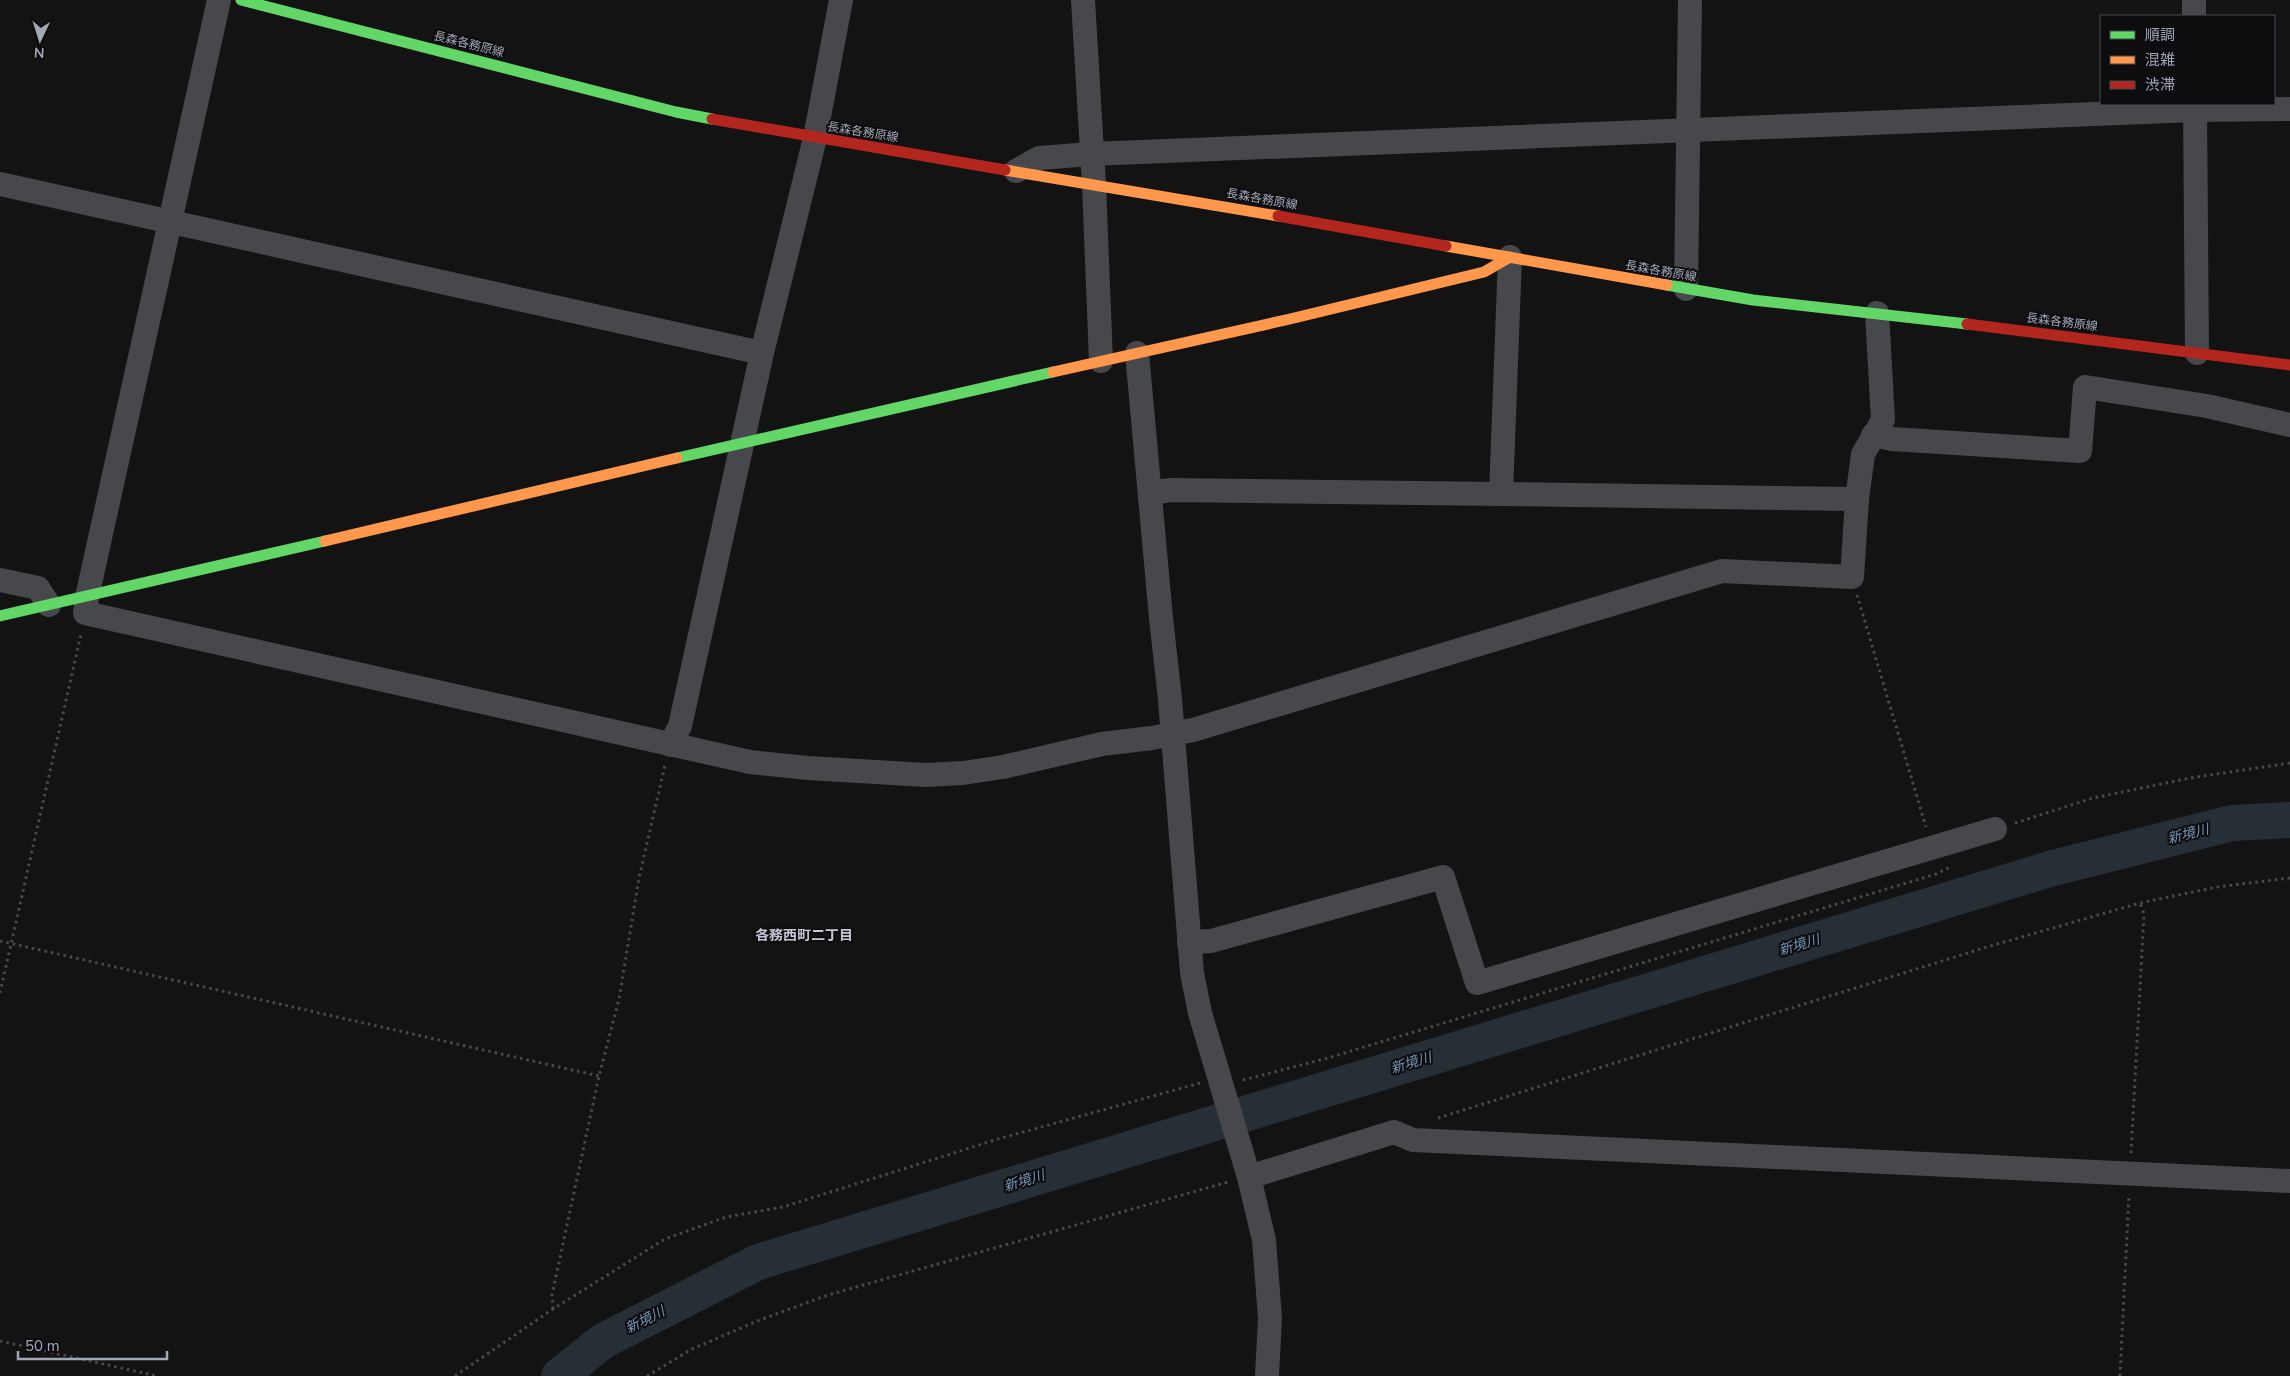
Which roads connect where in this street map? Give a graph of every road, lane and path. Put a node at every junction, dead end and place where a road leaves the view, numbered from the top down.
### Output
1 (219, 0) edge
2 (241, 0) edge
3 (841, 0) edge
4 (1083, 0) edge
5 (1690, 0) edge
6 (2194, 0) edge
7 (2194, 15) edge
8 (2195, 107) edge
9 (2290, 109) edge
10 (1688, 131) junction
11 (815, 138) junction
12 (1091, 154) junction
13 (1016, 171) junction
14 (0, 184) edge
15 (1094, 185) junction
16 (171, 222) junction
17 (1510, 257) junction
18 (1686, 290) junction
19 (1877, 313) junction
20 (2197, 353) junction
21 (762, 354) junction
22 (1136, 354) junction
23 (1101, 361) junction
24 (2290, 365) edge
25 (2290, 425) edge
26 (1873, 435) junction
27 (742, 442) junction
28 (1150, 493) junction
29 (1501, 494) junction
30 (1857, 499) junction
31 (1852, 577) junction
32 (0, 580) edge
33 (49, 605) junction
34 (86, 605) junction
35 (0, 616) edge
36 (1174, 733) junction
37 (670, 745) junction
38 (2290, 763) edge
39 (1995, 829) joint
40 (1932, 849) junction
41 (1953, 866) dead end
42 (2290, 878) edge
43 (2140, 903) junction
44 (0, 941) edge
45 (1190, 942) junction
46 (11, 944) junction
47 (0, 993) edge
48 (599, 1076) junction
49 (1222, 1088) junction
50 (1431, 1120) dead end
51 (2130, 1173) junction
52 (1248, 1177) junction
53 (2290, 1181) edge
54 (553, 1309) junction
55 (0, 1341) edge
56 (157, 1376) edge
57 (455, 1376) edge
58 (647, 1376) edge
59 (1268, 1376) edge
60 (2120, 1376) edge

1 - 16 street
2 - 11 main road, 長森各務原線
3 - 11 street
4 - 12 street
5 - 10 street
6 - 7 street
8 - 9 street
8 - 10 street
8 - 20 street
10 - 12 street
10 - 18 street
11 - 13 main road, 長森各務原線
11 - 21 street
12 - 13 street
12 - 15 street
13 - 15 main road, 長森各務原線
14 - 16 street
15 - 17 main road, 長森各務原線
15 - 23 street
16 - 21 street
16 - 34 street
17 - 18 main road, 長森各務原線
17 - 22 main road
17 - 29 street
18 - 19 main road, 長森各務原線
19 - 20 main road, 長森各務原線
19 - 26 street
20 - 24 main road, 長森各務原線
21 - 27 street
22 - 23 main road
22 - 28 street
23 - 27 main road
25 - 26 street
26 - 30 street
27 - 34 main road
27 - 37 street
28 - 29 street
28 - 36 street
29 - 30 street
30 - 31 street
31 - 36 street
31 - 40 path
32 - 33 street
33 - 34 main road
33 - 35 main road
34 - 37 street
34 - 46 path
36 - 37 street
36 - 45 street
37 - 48 path
38 - 39 path
39 - 40 street
40 - 45 street
41 - 49 path
42 - 43 path
43 - 50 path
43 - 51 path
44 - 46 path
45 - 49 street
46 - 47 path
46 - 48 path
48 - 54 path
49 - 52 street
49 - 54 path
51 - 52 street
51 - 53 street
51 - 60 path
52 - 58 path
52 - 59 street
54 - 57 path
55 - 56 path

